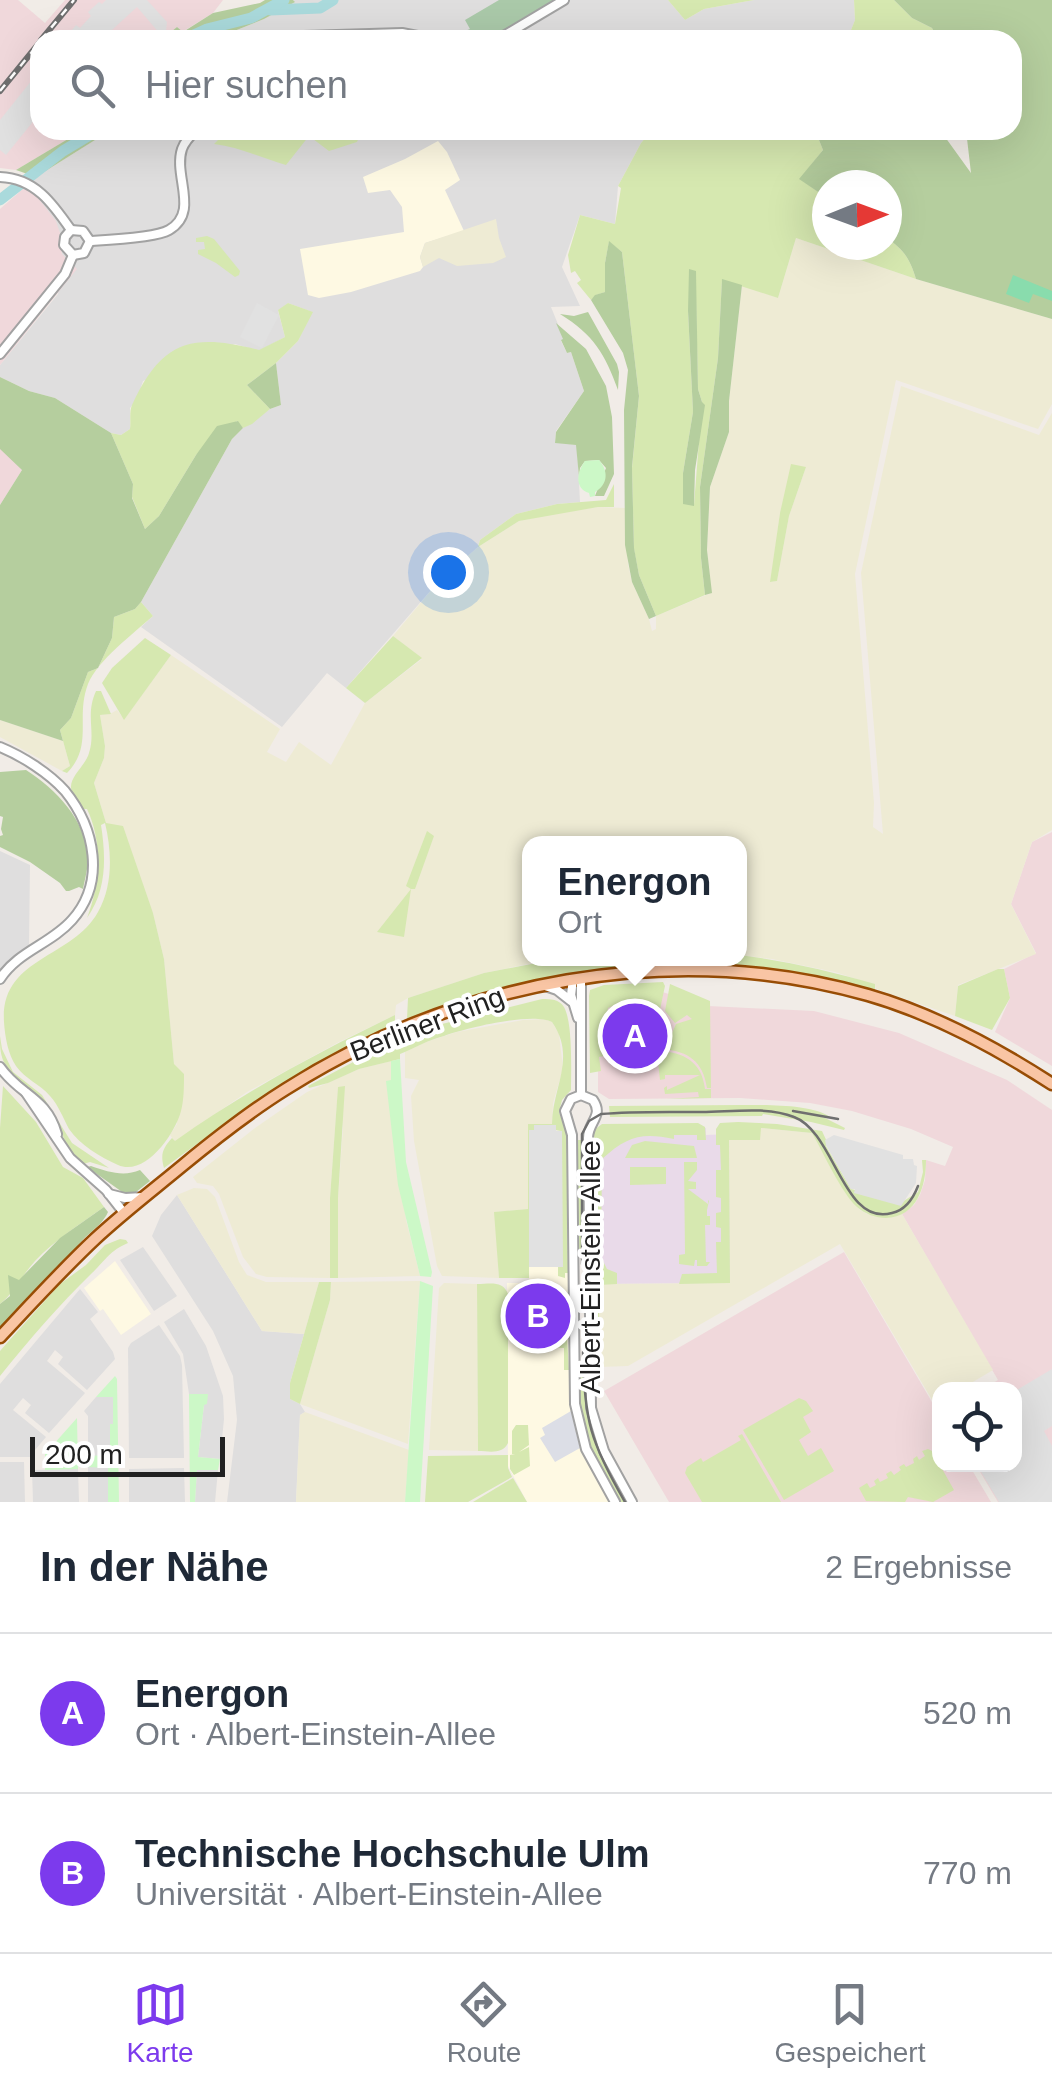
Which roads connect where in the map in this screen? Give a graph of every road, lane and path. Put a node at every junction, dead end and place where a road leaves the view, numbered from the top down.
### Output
1 (564, 0) edge
2 (514, 30) edge
3 (188, 140) edge
4 (0, 176) edge
5 (71, 230) junction
6 (90, 241) junction
7 (73, 254) junction
8 (0, 354) edge
9 (0, 747) edge
10 (577, 978) junction
11 (0, 979) edge
12 (540, 986) junction
13 (574, 1004) junction
14 (580, 1026) junction
15 (0, 1066) edge
16 (1052, 1084) edge
17 (581, 1095) junction
18 (570, 1123) junction
19 (592, 1124) junction
20 (109, 1194) junction
21 (143, 1198) junction
22 (124, 1213) junction
23 (0, 1337) edge
24 (615, 1502) edge
25 (632, 1502) edge

1 - 2 street
3 - 6 street
4 - 5 street
5 - 6 street
5 - 7 street
6 - 7 street
7 - 8 street
9 - 11 street
10 - 12 main road, Berliner Ring
10 - 13 street, Albert-Einstein-Allee
10 - 14 street, Albert-Einstein-Allee
10 - 16 main road, Berliner Ring
12 - 13 street
12 - 21 main road, Berliner Ring
13 - 14 street, Albert-Einstein-Allee
14 - 17 street, Albert-Einstein-Allee
15 - 20 street
17 - 18 street, Albert-Einstein-Allee
17 - 19 street, Albert-Einstein-Allee
18 - 19 street
18 - 24 street, Albert-Einstein-Allee
19 - 25 street, Albert-Einstein-Allee
20 - 21 street
20 - 22 street
21 - 22 main road, Berliner Ring
22 - 23 main road, Berliner Ring

